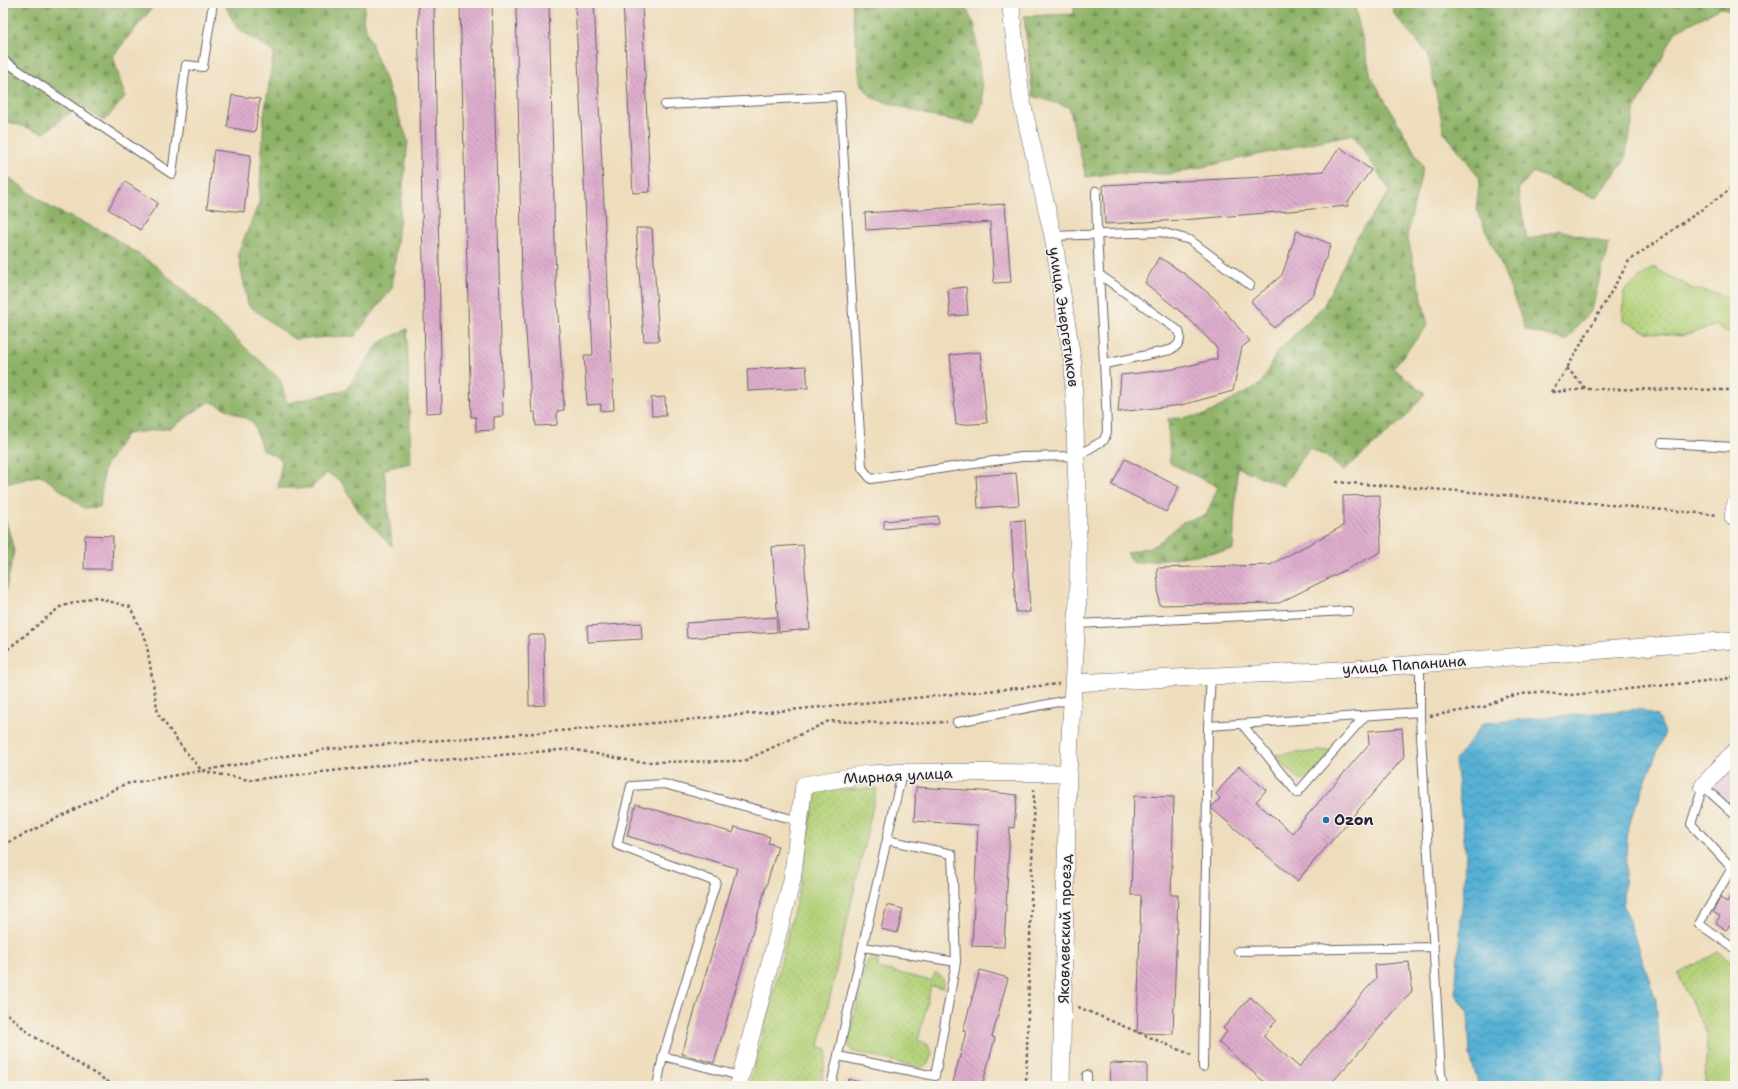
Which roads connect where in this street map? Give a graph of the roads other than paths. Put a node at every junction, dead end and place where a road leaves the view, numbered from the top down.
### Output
1 (213, 3) edge
2 (1010, 6) edge
3 (3, 60) edge
4 (664, 105) dead end
5 (1096, 191) dead end
6 (1097, 235) junction
7 (1053, 236) junction
8 (1100, 275) junction
9 (1250, 285) dead end
10 (1105, 364) junction
11 (1662, 443) dead end
12 (1735, 447) edge
13 (1077, 456) junction
14 (1348, 611) dead end
15 (1077, 624) junction
16 (1735, 640) edge
17 (1420, 664) junction
18 (1212, 676) junction
19 (1073, 691) junction
20 (1420, 715) junction
21 (1365, 716) junction
22 (957, 722) road end
23 (1242, 724) junction
24 (1208, 726) junction
25 (1735, 751) edge
26 (902, 773) junction
27 (1068, 773) junction
28 (1703, 786) junction
29 (1735, 815) edge
30 (800, 821) junction
31 (887, 840) junction
32 (1734, 869) edge
33 (863, 947) junction
34 (1434, 947) junction
35 (1735, 949) edge
36 (1238, 952) dead end
37 (956, 962) junction
38 (663, 1056) junction
39 (838, 1056) junction
40 (1203, 1064) road end
41 (1087, 1074) dead end
42 (739, 1081) edge
43 (657, 1086) edge
44 (830, 1086) edge
45 (1061, 1086) edge
46 (1087, 1086) edge
47 (1444, 1086) edge

1 - 3 lane
2 - 7 street, улица Энергетиков
4 - 13 lane
5 - 6 lane
6 - 7 lane
6 - 8 lane
6 - 9 lane
7 - 13 street, улица Энергетиков
8 - 10 lane
8 - 10 lane
10 - 13 lane
11 - 12 lane
13 - 15 street, улица Энергетиков
14 - 15 lane
15 - 19 street, улица Энергетиков
16 - 17 street, улица Папанина
17 - 18 street, улица Папанина
17 - 20 lane
18 - 19 street, улица Папанина
18 - 24 lane
19 - 22 lane
19 - 27 street
20 - 21 lane
20 - 34 lane
21 - 23 lane
21 - 23 lane
23 - 24 lane
24 - 40 lane
25 - 28 street
26 - 27 street, Мирная улица
26 - 30 street, Мирная улица
26 - 31 lane
27 - 45 street, Яковлевский проезд
28 - 29 lane
28 - 32 lane
30 - 38 lane
30 - 42 street, Мирная улица
31 - 33 lane
31 - 37 lane
32 - 35 lane
33 - 37 lane
33 - 39 lane
34 - 36 lane
34 - 47 lane
37 - 39 lane
38 - 42 lane
38 - 43 lane
39 - 44 lane
41 - 46 lane

